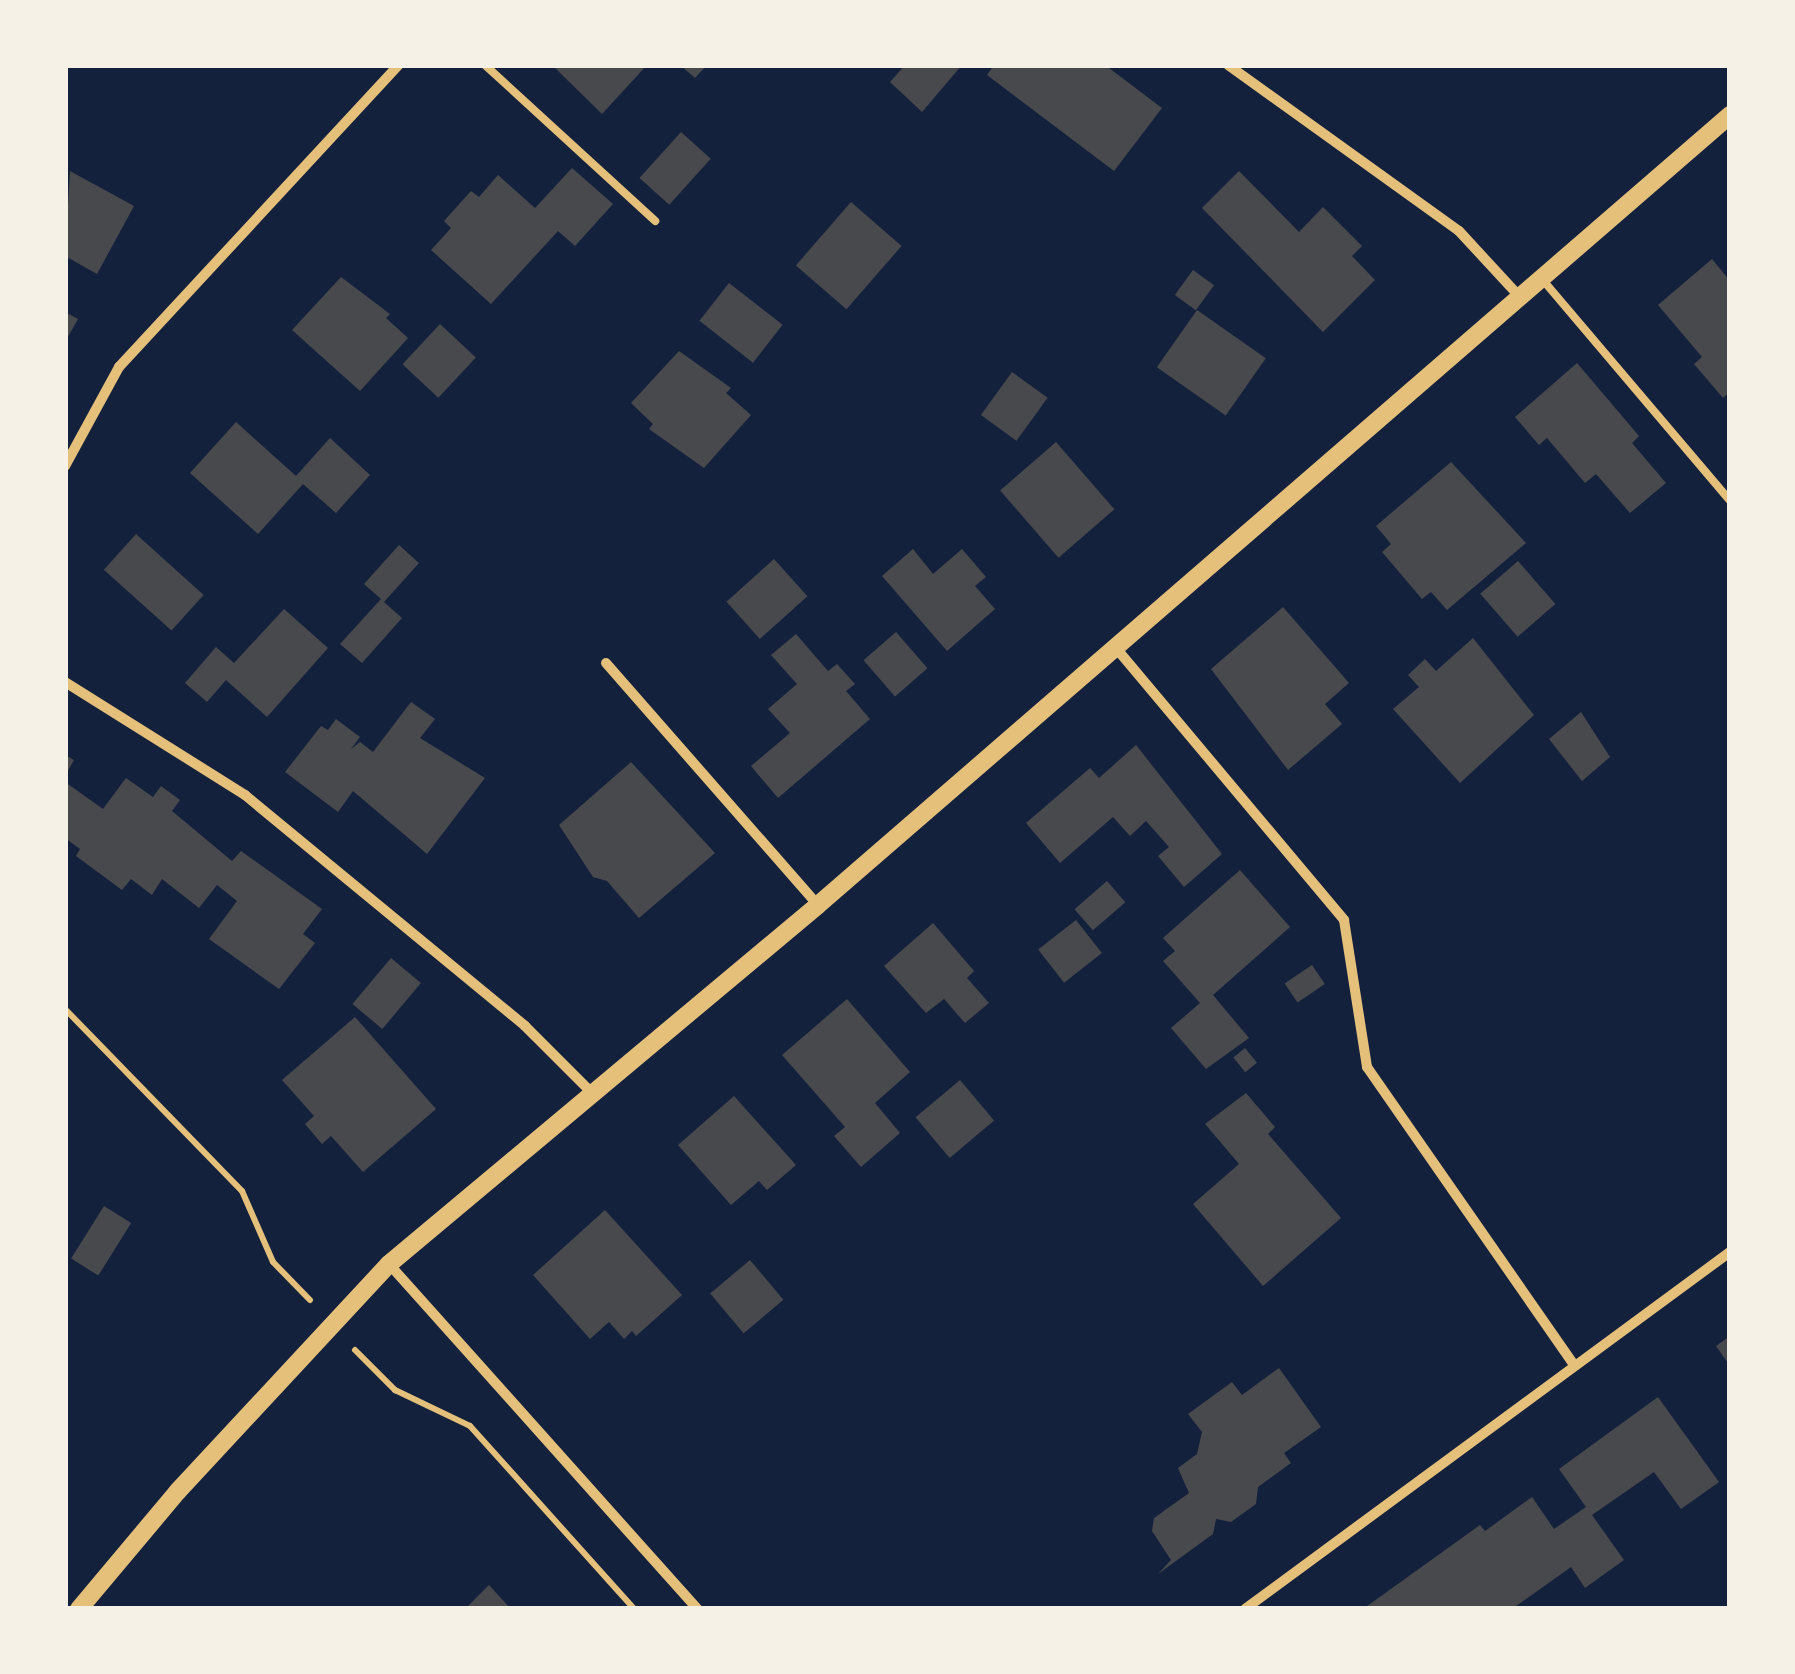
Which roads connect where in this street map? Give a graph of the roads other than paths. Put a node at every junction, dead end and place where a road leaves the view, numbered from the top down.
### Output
1 (398, 65) edge
2 (485, 65) edge
3 (1228, 65) edge
4 (1730, 114) edge
5 (654, 221) dead end
6 (1542, 279) junction
7 (1520, 297) junction
8 (65, 466) edge
9 (1730, 501) edge
10 (1116, 648) junction
11 (606, 663) dead end
12 (65, 682) edge
13 (818, 906) junction
14 (594, 1096) junction
15 (1730, 1252) edge
16 (389, 1264) junction
17 (1574, 1365) junction
18 (79, 1609) edge
19 (698, 1609) edge
20 (1245, 1609) edge

1 - 8 street
2 - 5 lane
3 - 7 street
4 - 6 street
6 - 7 street
6 - 9 lane
7 - 10 street
10 - 13 street
10 - 17 street
11 - 13 street
12 - 14 street
13 - 14 street
14 - 16 street
15 - 17 street
16 - 18 street
16 - 19 street
17 - 20 street

